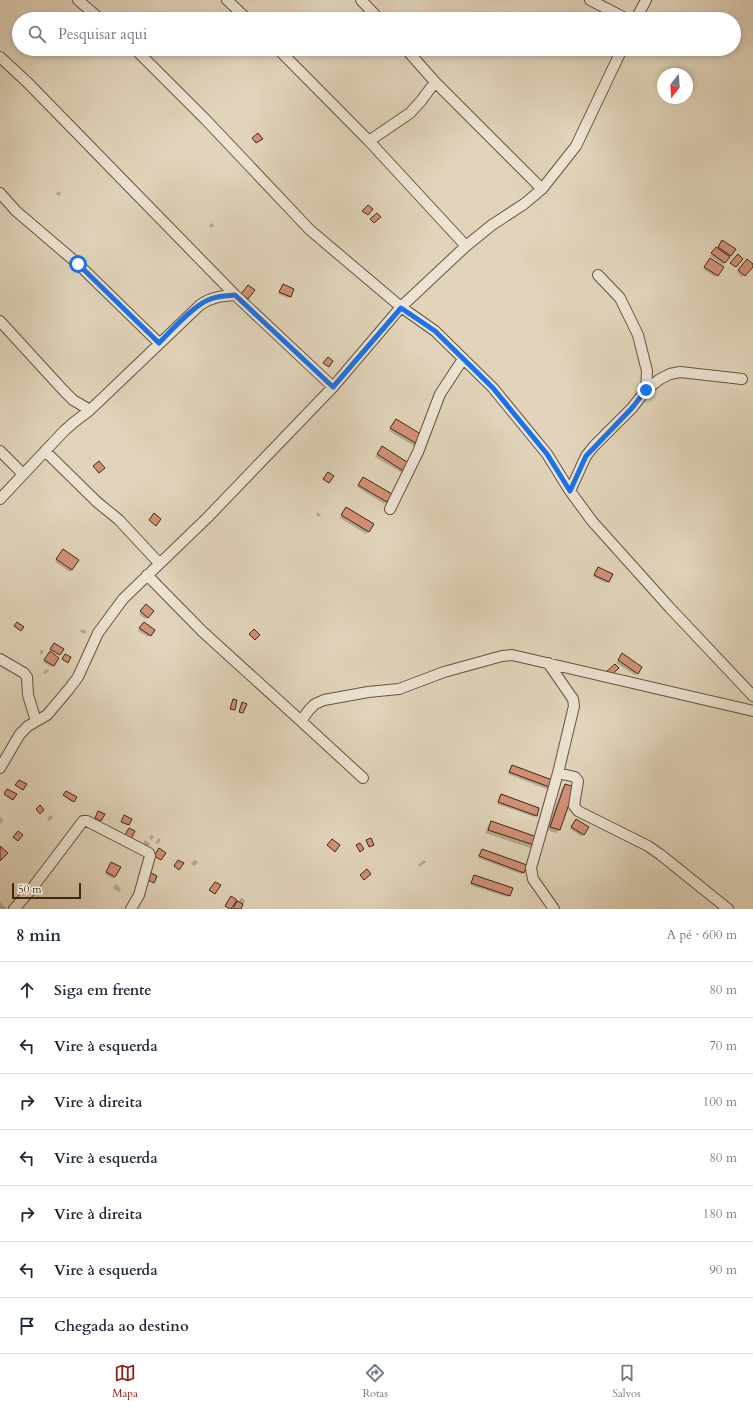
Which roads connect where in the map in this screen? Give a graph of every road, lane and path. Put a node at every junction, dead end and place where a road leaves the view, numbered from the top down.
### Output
1 (78, 0) edge
2 (226, 0) edge
3 (361, 0) edge
4 (590, 0) edge
5 (646, 0) edge
6 (92, 12) edge
7 (239, 12) edge
8 (372, 12) edge
9 (613, 12) edge
10 (640, 12) edge
11 (141, 56) edge
12 (285, 56) edge
13 (412, 56) edge
14 (619, 56) edge
15 (0, 57) edge
16 (435, 82) junction
17 (369, 141) junction
18 (542, 189) junction
19 (0, 192) edge
20 (466, 246) junction
21 (598, 275) dead end
22 (235, 295) junction
23 (401, 308) junction
24 (0, 321) edge
25 (159, 343) junction
26 (463, 359) junction
27 (742, 379) dead end
28 (333, 387) junction
29 (646, 390) junction
30 (90, 410) junction
31 (0, 451) edge
32 (45, 451) junction
33 (23, 474) junction
34 (570, 491) junction
35 (0, 499) edge
36 (390, 509) dead end
37 (159, 563) junction
38 (147, 575) junction
39 (0, 659) edge
40 (548, 662) junction
41 (753, 696) edge
42 (753, 711) edge
43 (36, 721) junction
44 (301, 721) junction
45 (0, 768) edge
46 (558, 772) junction
47 (362, 778) dead end
48 (14, 909) edge
49 (131, 909) edge
50 (554, 909) edge
51 (728, 909) edge

1 - 6 street
2 - 7 street
3 - 8 street
4 - 9 street
5 - 10 street
11 - 23 street
12 - 17 street
13 - 16 street
14 - 18 street
15 - 22 street
16 - 17 street
16 - 18 street
17 - 20 street
18 - 20 street
19 - 25 street
20 - 23 street
21 - 29 street
22 - 25 street
22 - 28 street
23 - 26 street
23 - 28 street
24 - 30 street
25 - 30 street
26 - 34 street
26 - 36 street
27 - 29 street
28 - 37 street
29 - 34 street
30 - 32 street
31 - 33 street
32 - 33 street
32 - 37 street
33 - 35 street
34 - 41 street
37 - 38 street
38 - 43 street
38 - 44 street
39 - 43 street
40 - 42 street
40 - 44 street
40 - 46 street
43 - 45 street
44 - 47 street
46 - 50 street
46 - 51 street
48 - 49 street

